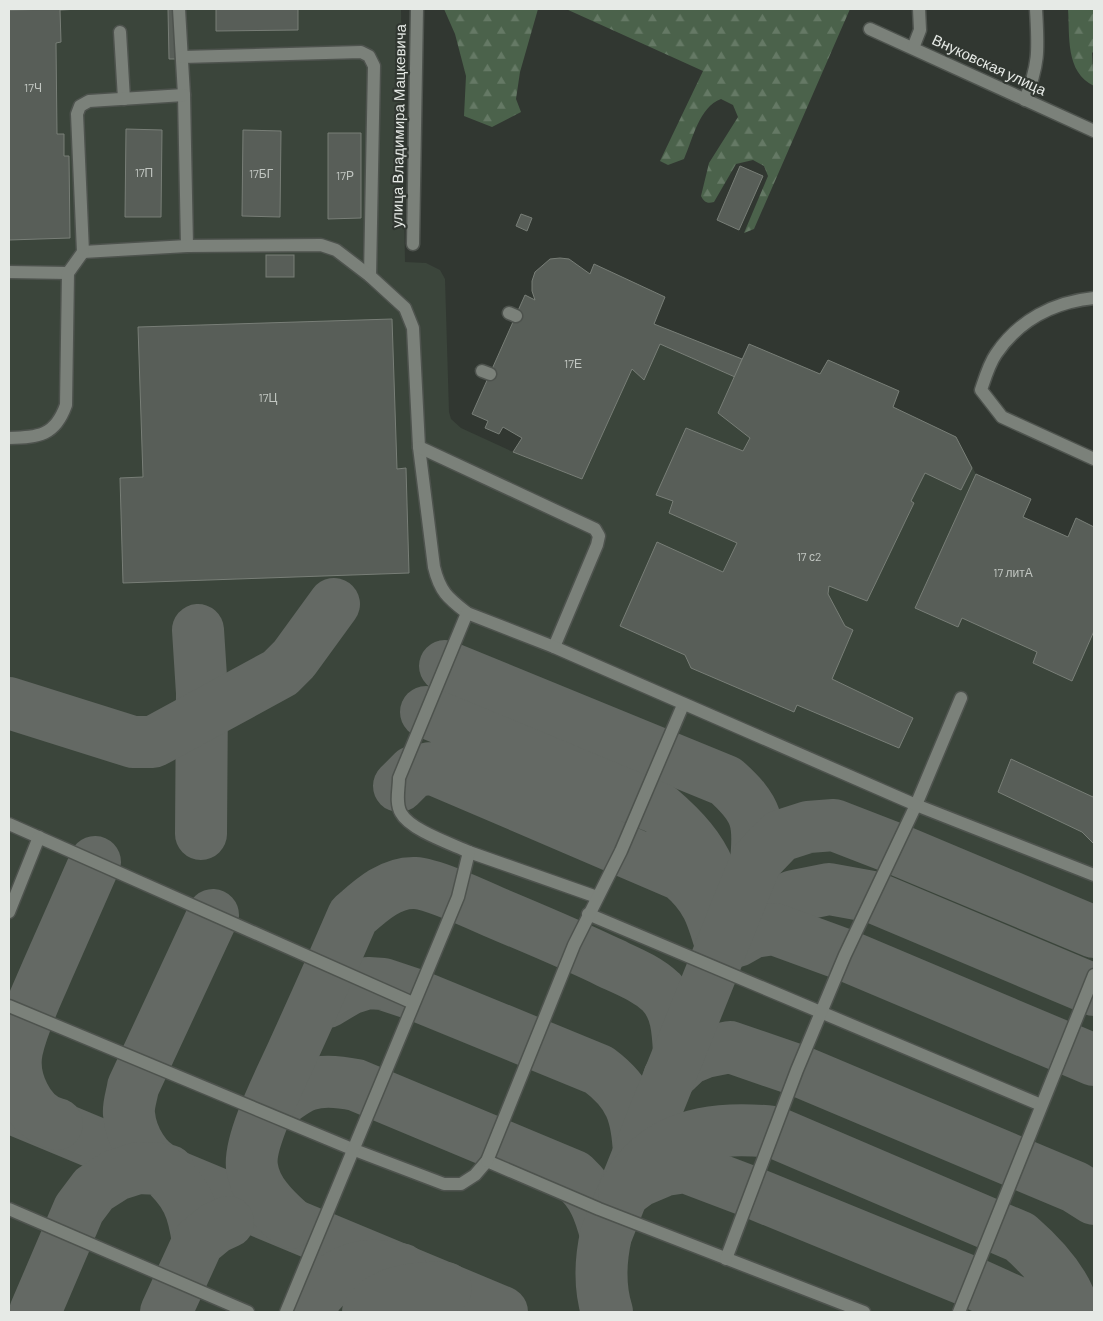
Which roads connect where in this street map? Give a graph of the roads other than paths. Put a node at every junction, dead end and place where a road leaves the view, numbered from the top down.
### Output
1 (179, 9) edge
2 (417, 9) edge
3 (919, 9) edge
4 (1036, 9) edge
5 (870, 29) dead end
6 (120, 32) dead end
7 (913, 48) junction
8 (182, 58) junction
9 (184, 95) junction
10 (124, 98) junction
11 (1024, 100) junction
12 (1094, 132) edge
13 (413, 244) dead end
14 (187, 246) junction
15 (83, 252) junction
16 (9, 272) edge
17 (68, 273) junction
18 (370, 276) junction
19 (1094, 298) edge
20 (9, 438) edge
21 (419, 447) junction
22 (1094, 459) edge
23 (467, 613) junction
24 (554, 647) junction
25 (961, 698) dead end
26 (683, 705) junction
27 (916, 805) junction
28 (9, 824) edge
29 (39, 838) junction
30 (469, 852) junction
31 (1094, 876) edge
32 (597, 897) junction
33 (9, 912) edge
34 (588, 914) junction
35 (1094, 975) edge
36 (413, 1003) junction
37 (9, 1006) edge
38 (822, 1013) junction
39 (1041, 1105) junction
40 (352, 1149) junction
41 (487, 1161) junction
42 (12, 1210) edge
43 (9, 1224) edge
44 (726, 1259) junction
45 (248, 1312) edge
46 (286, 1312) edge
47 (864, 1312) edge
48 (959, 1312) edge

1 - 8 street
2 - 13 street, улица Владимира Мацкевича
3 - 7 street
4 - 11 street
5 - 7 street, Внуковская улица
6 - 10 street
7 - 11 street, Внуковская улица
8 - 9 street
8 - 18 street
9 - 10 street
9 - 14 street
10 - 15 street
11 - 12 street, Внуковская улица
14 - 15 street
14 - 18 street
15 - 17 street
16 - 17 street
17 - 20 street
18 - 21 street
19 - 22 street
21 - 23 street
21 - 24 street
23 - 24 street
23 - 30 street
24 - 26 street
25 - 27 street
26 - 27 street
26 - 32 street
27 - 31 street
27 - 38 street
28 - 29 street
29 - 33 street
29 - 36 street
30 - 32 street
30 - 36 street
32 - 34 street
34 - 38 street
34 - 41 street
35 - 39 street
36 - 40 street
37 - 40 street
38 - 39 street
38 - 44 street
39 - 48 street
40 - 41 street
40 - 46 street
41 - 44 street
42 - 43 street
42 - 45 street
44 - 47 street

